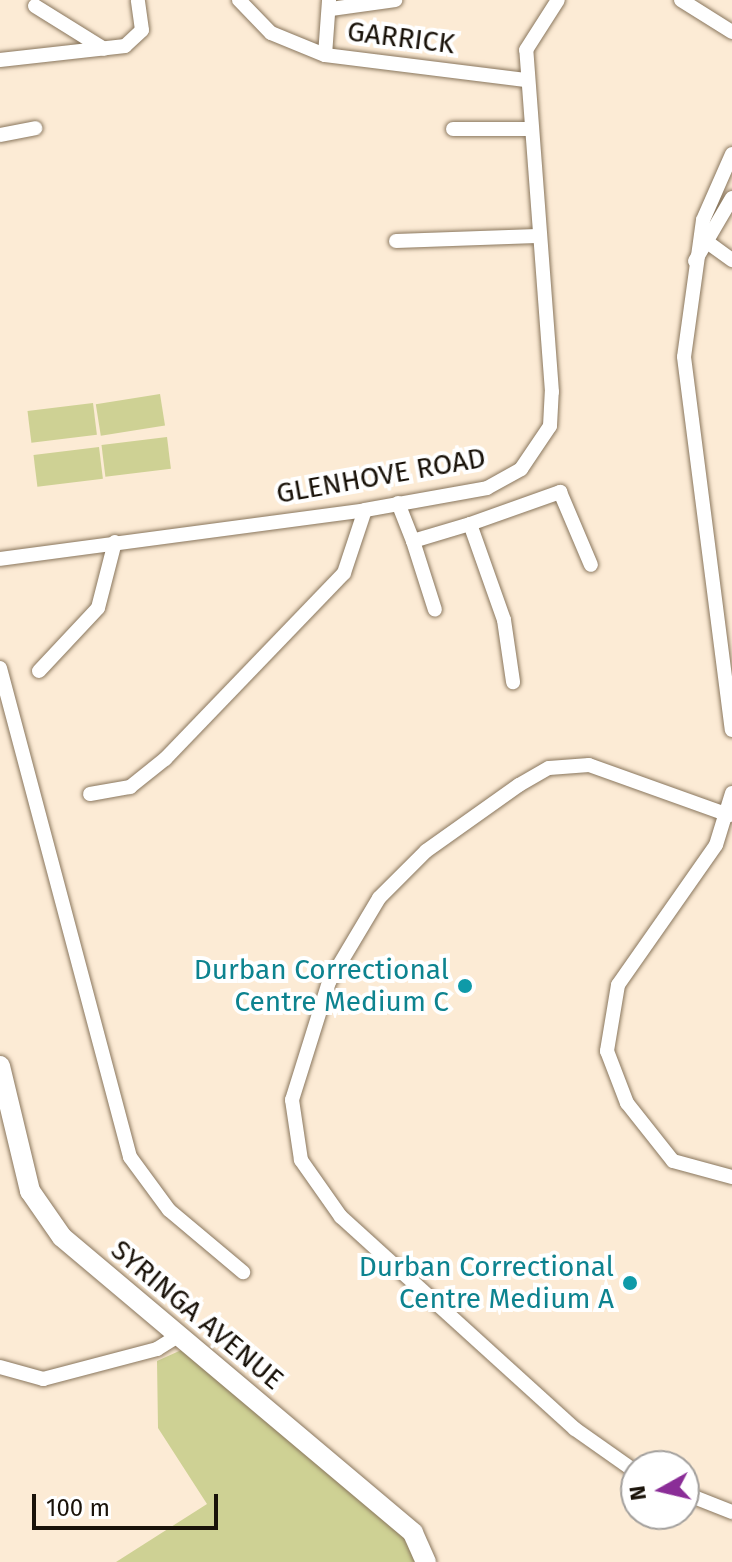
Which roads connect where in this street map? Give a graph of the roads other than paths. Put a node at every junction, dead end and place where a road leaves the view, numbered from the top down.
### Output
1 (138, 0) edge
2 (239, 0) edge
3 (395, 0) edge
4 (558, 0) edge
5 (681, 0) edge
6 (330, 5) edge
7 (35, 6) dead end
8 (732, 32) edge
9 (104, 49) junction
10 (325, 55) junction
11 (0, 60) edge
12 (525, 80) junction
13 (35, 128) dead end
14 (453, 129) dead end
15 (528, 129) junction
16 (0, 135) edge
17 (732, 154) edge
18 (732, 198) edge
19 (537, 236) junction
20 (705, 240) junction
21 (396, 241) dead end
22 (732, 260) edge
23 (398, 503) junction
24 (365, 510) junction
25 (470, 524) junction
26 (413, 541) junction
27 (115, 542) junction
28 (0, 559) edge
29 (591, 565) dead end
30 (435, 610) dead end
31 (0, 668) edge
32 (39, 671) dead end
33 (513, 682) dead end
34 (732, 730) edge
35 (732, 793) edge
36 (90, 794) dead end
37 (729, 815) junction
38 (0, 1066) edge
39 (732, 1177) edge
40 (243, 1272) dead end
41 (178, 1336) junction
42 (0, 1367) edge
43 (620, 1461) edge
44 (700, 1499) edge
45 (732, 1512) edge
46 (426, 1562) edge

1 - 9 street
2 - 10 street
3 - 6 street
4 - 12 street, GLENHOVE ROAD
5 - 8 street
6 - 10 street, GARRICK
7 - 9 street
9 - 11 street
10 - 12 street, GARRICK
12 - 15 street, GLENHOVE ROAD
13 - 16 street
14 - 15 street
15 - 19 street, GLENHOVE ROAD
17 - 20 street
18 - 20 street
19 - 21 street
19 - 23 street, GLENHOVE ROAD
20 - 22 street
20 - 34 street
23 - 24 street, GLENHOVE ROAD
23 - 26 street
24 - 27 street, GLENHOVE ROAD
24 - 36 street
25 - 26 street
25 - 29 street
25 - 33 street
26 - 30 street
27 - 28 street, GLENHOVE ROAD
27 - 32 street
31 - 40 street
35 - 37 street
37 - 39 street
37 - 43 street
38 - 41 street, SYRINGA AVENUE
41 - 42 street
41 - 46 street, SYRINGA AVENUE
44 - 45 street

